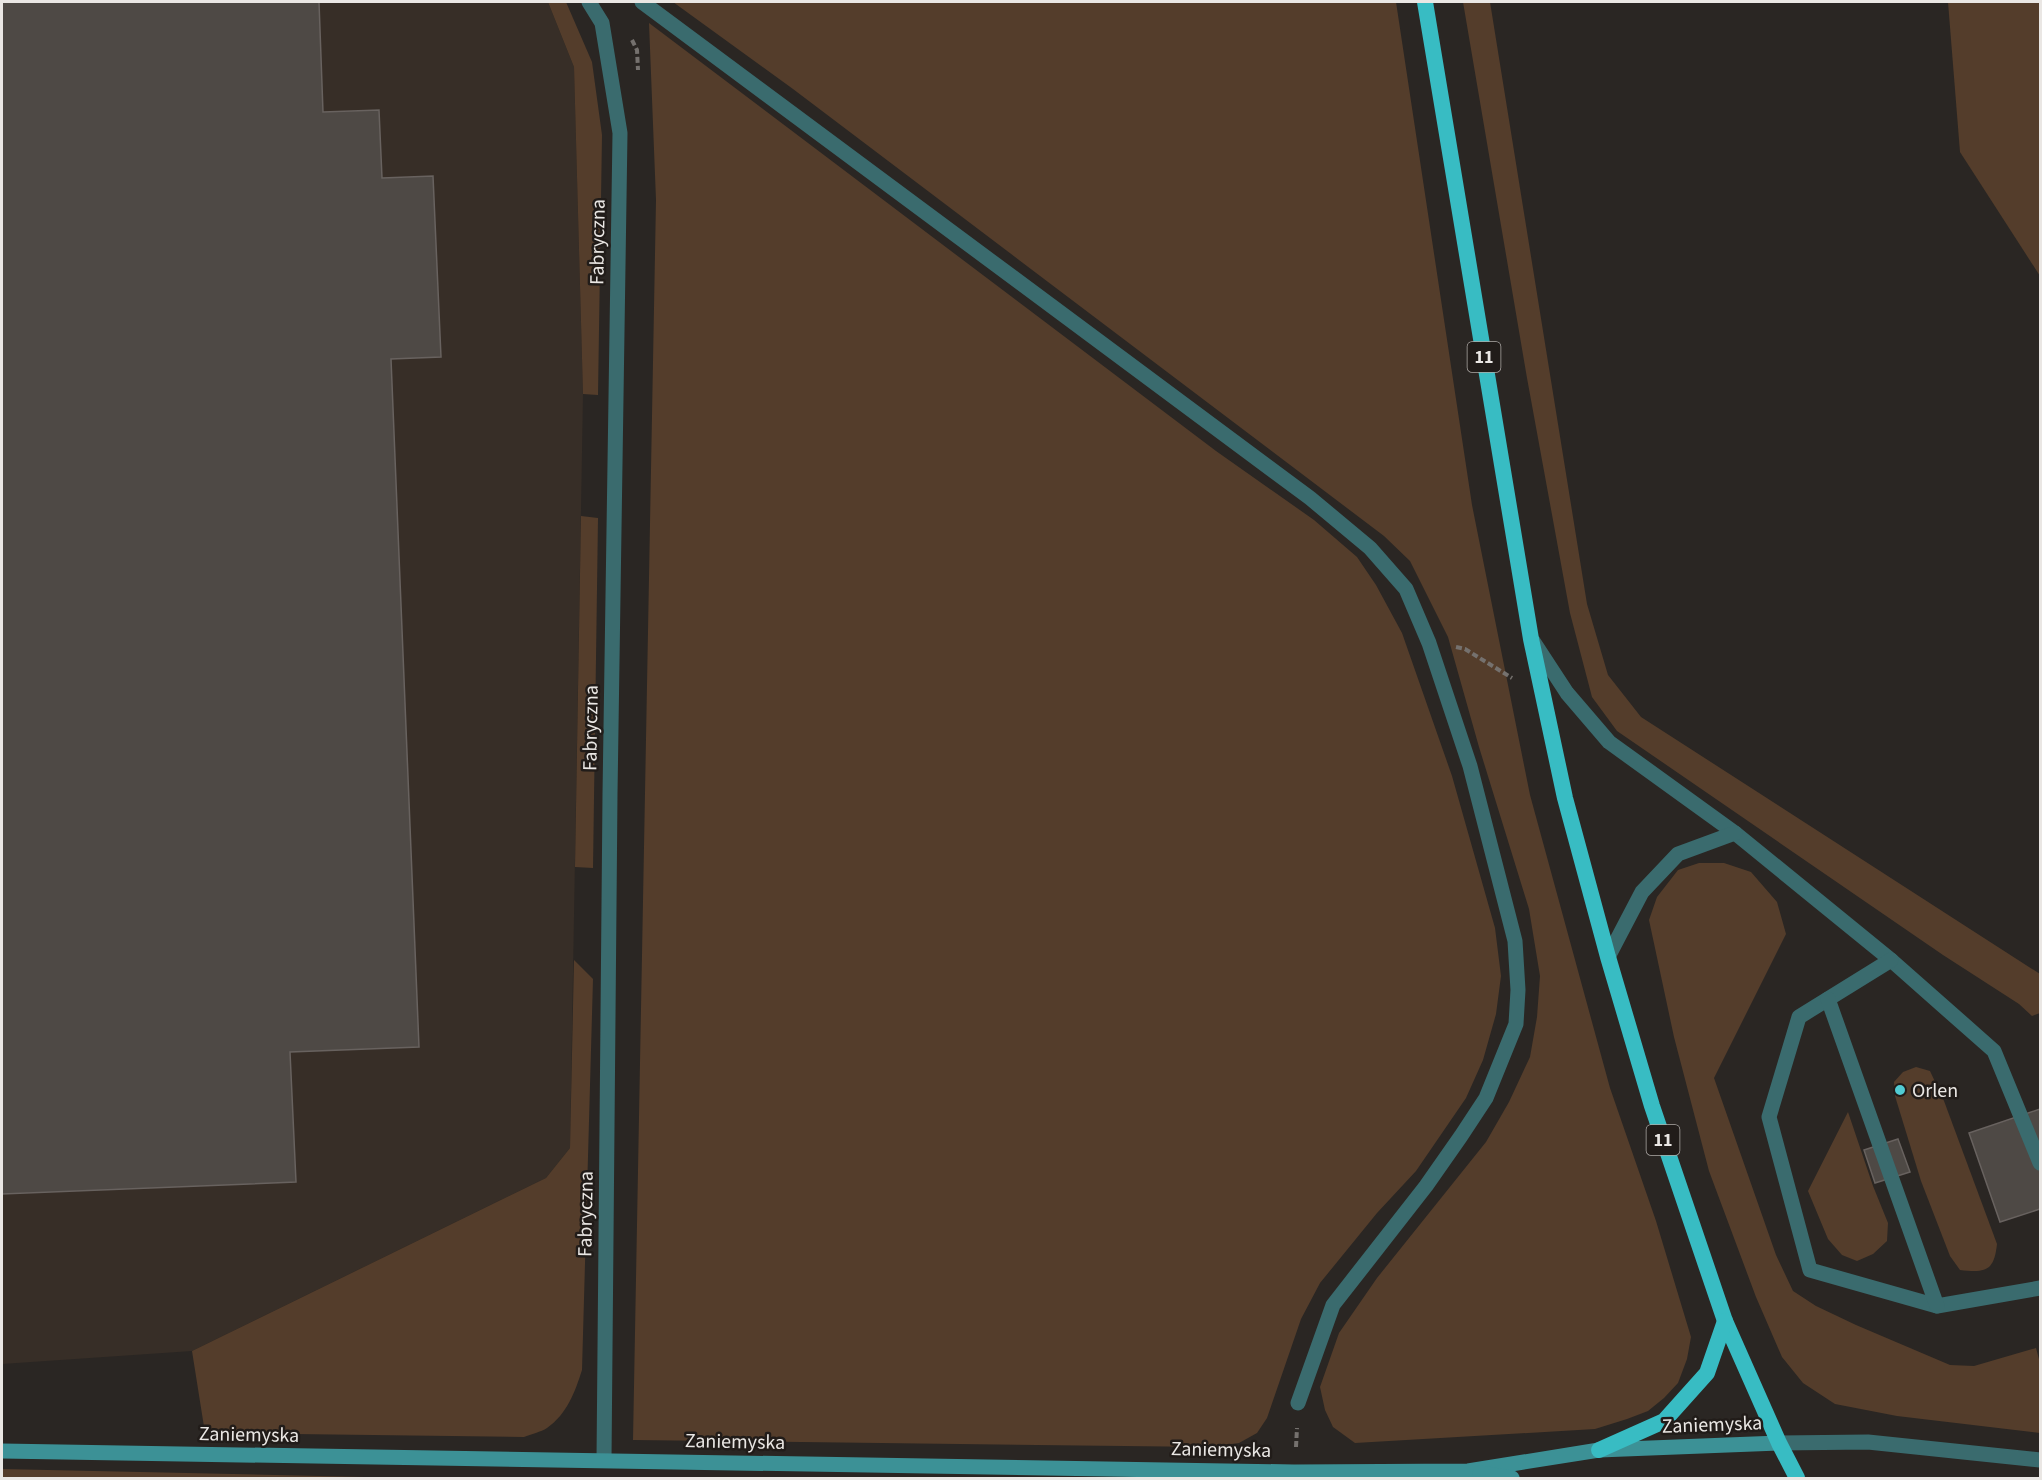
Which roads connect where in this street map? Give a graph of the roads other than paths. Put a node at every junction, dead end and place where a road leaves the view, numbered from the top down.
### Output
1 (589, 2) edge
2 (642, 2) edge
3 (1425, 2) edge
4 (1531, 639) junction
5 (1735, 833) junction
6 (1608, 957) junction
7 (1891, 960) junction
8 (1828, 999) junction
9 (2040, 1163) edge
10 (2040, 1288) edge
11 (1937, 1306) junction
12 (1725, 1321) junction
13 (1298, 1403) road end
14 (1779, 1443) junction
15 (1599, 1450) junction
16 (2, 1451) edge
17 (604, 1460) junction
18 (2040, 1460) edge
19 (1468, 1471) junction
20 (1294, 1475) edge
21 (1512, 1479) edge
22 (1797, 1479) edge

1 - 17 street, Fabryczna
2 - 13 street
3 - 4 highway, 11
4 - 5 street
4 - 6 highway, 11
5 - 6 street
5 - 7 street
6 - 12 highway, 11
7 - 8 street
7 - 9 street
8 - 11 street
8 - 11 street
10 - 11 street
12 - 14 highway, 11
12 - 15 highway
14 - 15 main road, Zaniemyska
14 - 18 street
14 - 22 highway, 11
15 - 19 main road, Zaniemyska
16 - 17 main road, Zaniemyska
17 - 20 main road, Zaniemyska
19 - 20 main road, Zaniemyska
19 - 21 main road, Zaniemyska

